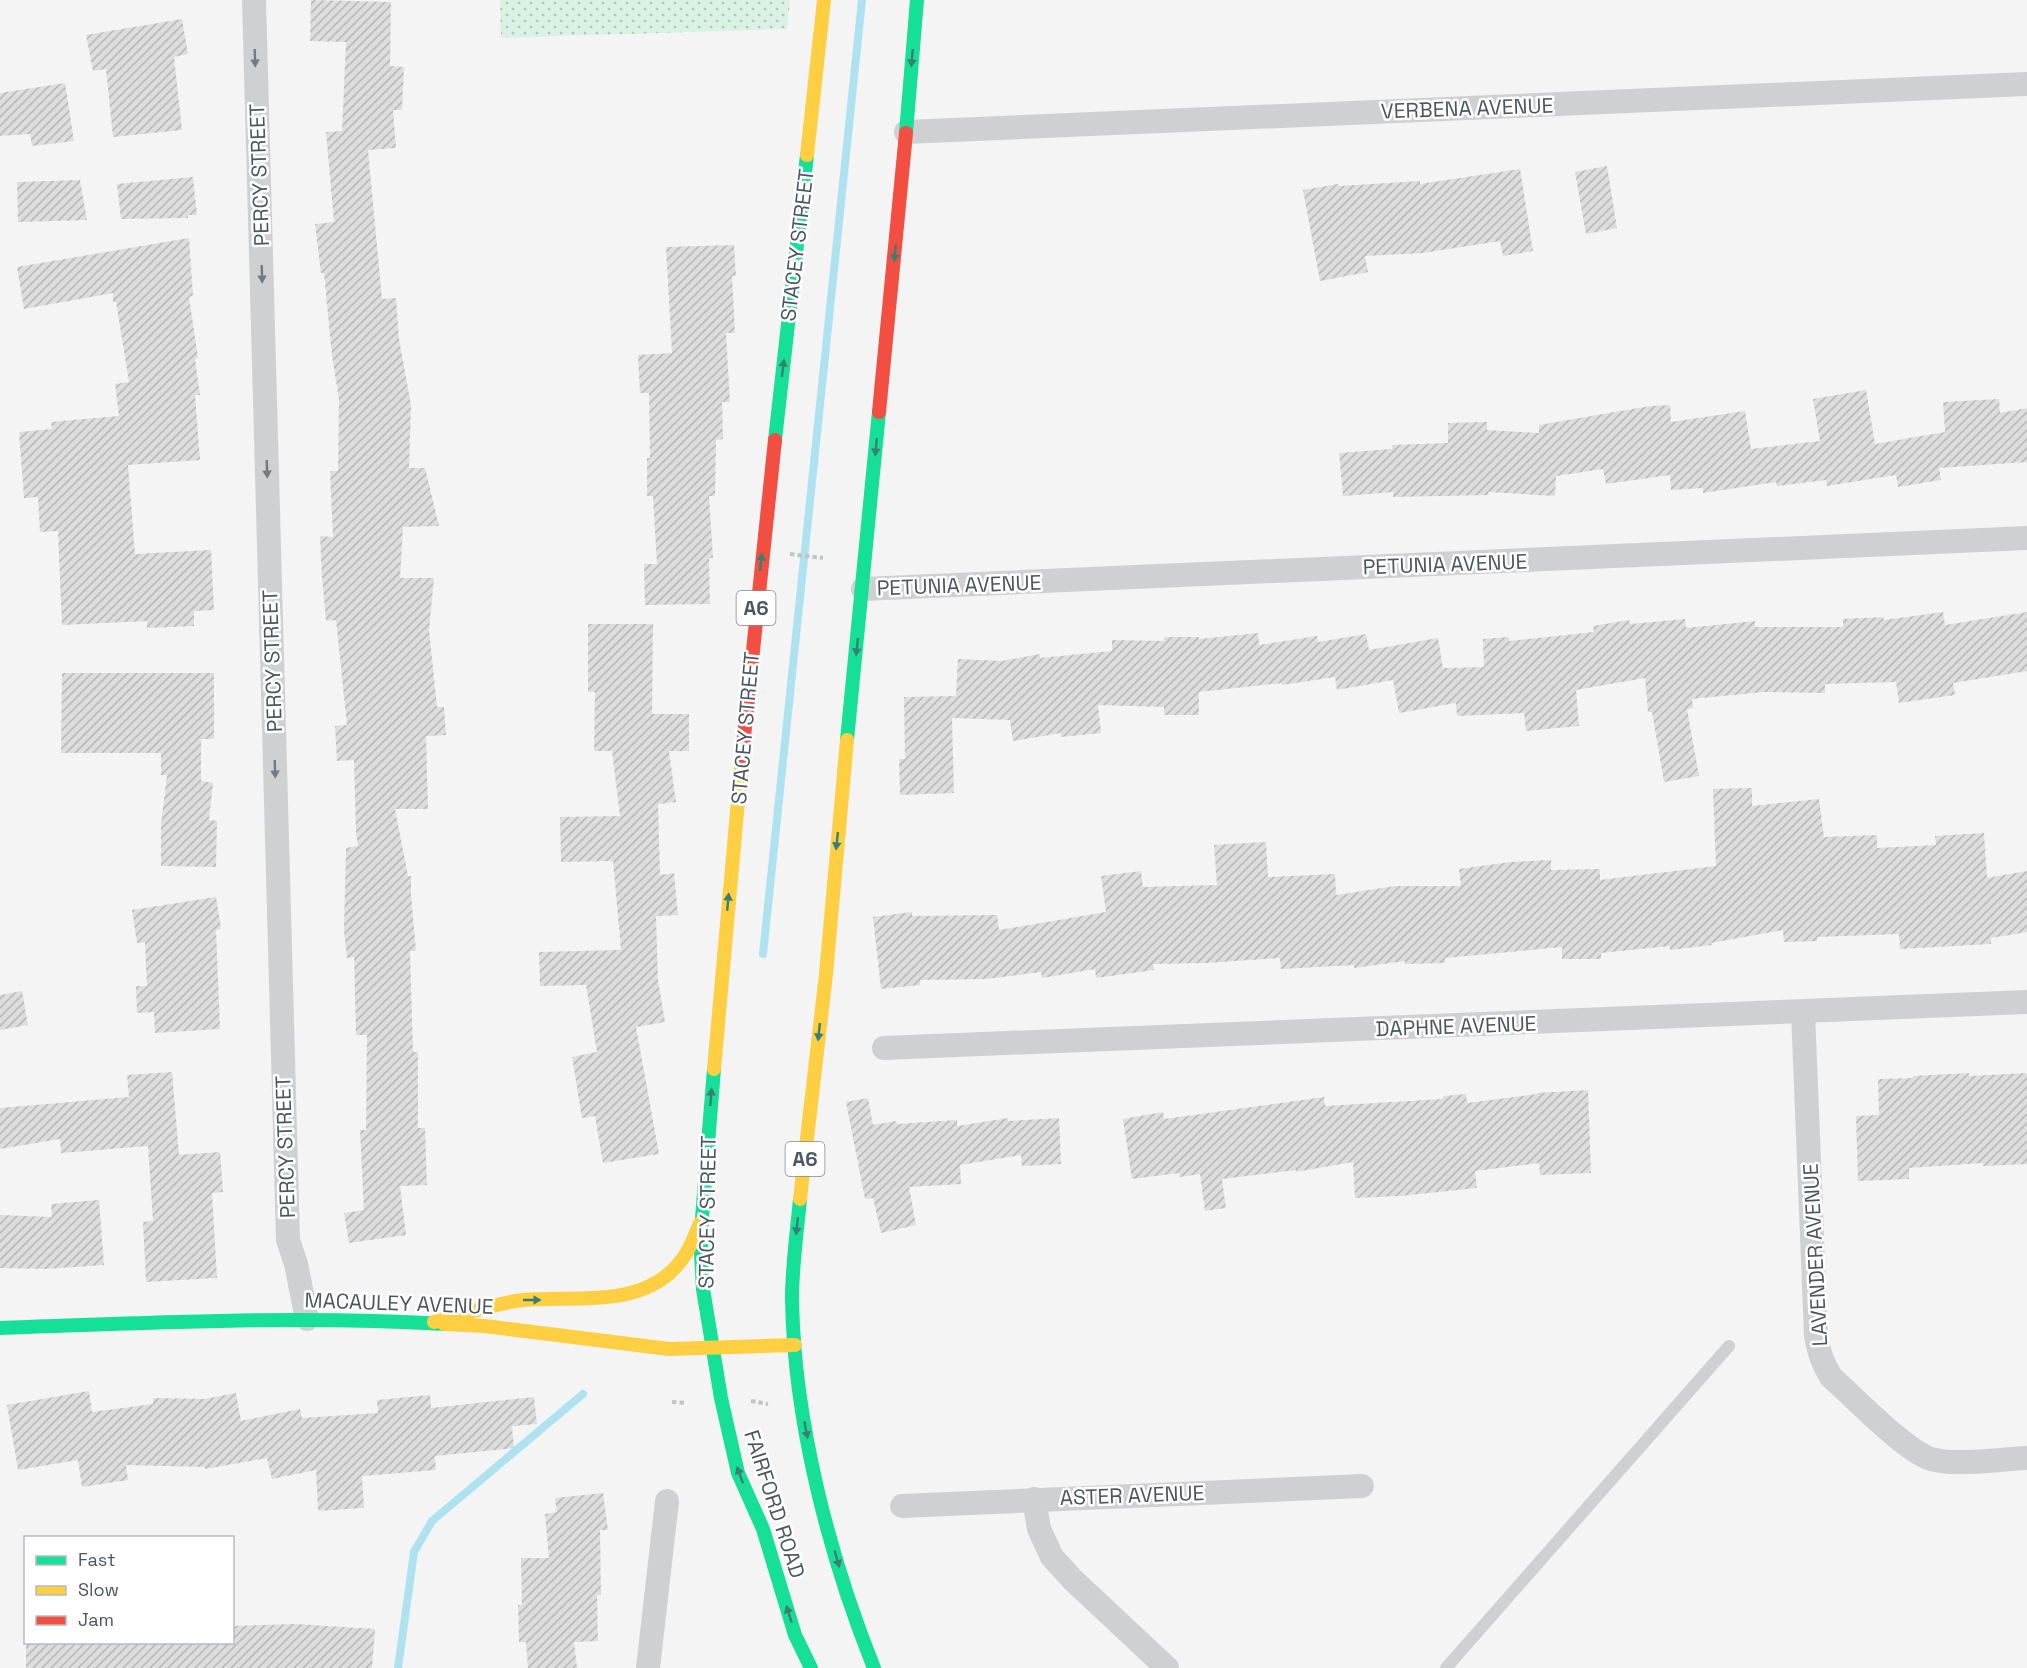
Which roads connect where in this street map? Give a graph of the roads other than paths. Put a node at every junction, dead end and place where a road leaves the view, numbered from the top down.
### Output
1 (254, 0) edge
2 (824, 0) edge
3 (917, 0) edge
4 (2027, 84) edge
5 (906, 132) junction
6 (2027, 538) edge
7 (862, 589) junction
8 (2027, 1002) edge
9 (1803, 1012) junction
10 (884, 1048) dead end
11 (702, 1218) junction
12 (307, 1319) junction
13 (434, 1322) junction
14 (0, 1328) edge
15 (795, 1345) junction
16 (1729, 1346) dead end
17 (714, 1349) junction
18 (2027, 1458) edge
19 (1362, 1486) dead end
20 (1034, 1499) junction
21 (667, 1501) dead end
22 (902, 1506) dead end
23 (648, 1668) edge
24 (811, 1668) edge
25 (874, 1668) edge
26 (1167, 1668) edge
27 (1446, 1668) edge

1 -> 12 street, PERCY STREET
11 -> 2 main road, STACEY STREET / A6
3 -> 5 main road, A6
4 - 5 street, VERBENA AVENUE
5 -> 7 main road, A6
6 - 7 street, PETUNIA AVENUE
7 -> 15 main road, A6
8 - 9 street, DAPHNE AVENUE
9 - 10 street, DAPHNE AVENUE
9 - 18 street, LAVENDER AVENUE
13 -> 11 main road
11 - 17 main road, STACEY STREET / A6
12 - 13 main road, MACAULEY AVENUE
12 - 14 main road, MACAULEY AVENUE
13 - 17 main road, MACAULEY AVENUE
15 - 17 main road, MACAULEY AVENUE
15 -> 25 main road, FAIRFORD ROAD / A6
16 - 27 lane
24 -> 17 main road, FAIRFORD ROAD / A6
19 - 20 street, ASTER AVENUE
20 - 22 street, ASTER AVENUE
20 - 26 street
21 - 23 street

